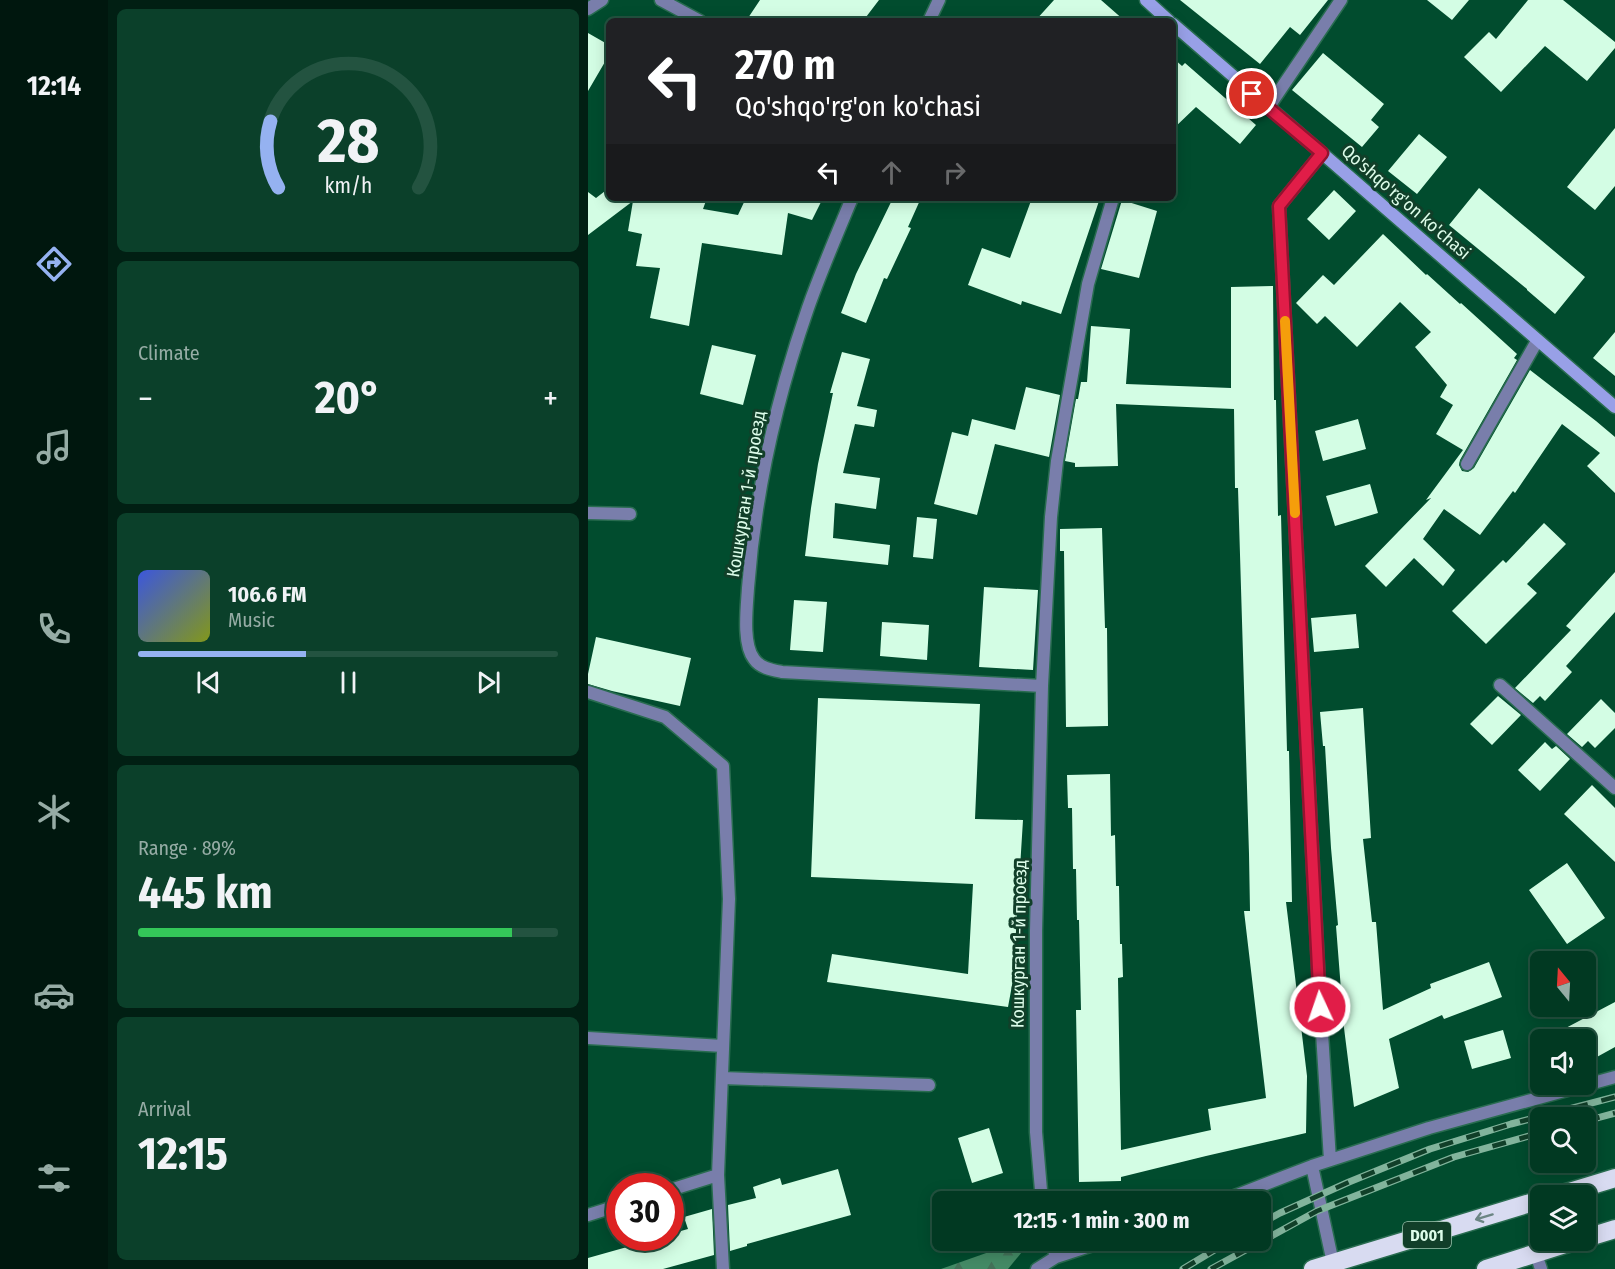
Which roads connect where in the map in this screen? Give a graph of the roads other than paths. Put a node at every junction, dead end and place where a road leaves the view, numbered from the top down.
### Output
1 (602, 0) edge
2 (661, 0) edge
3 (939, 0) edge
4 (1146, 0) edge
5 (1341, 0) edge
6 (588, 9) edge
7 (694, 18) edge
8 (930, 18) edge
9 (1166, 18) edge
10 (1176, 27) edge
11 (1268, 108) junction
12 (1322, 153) junction
13 (851, 201) edge
14 (1112, 201) edge
15 (1537, 341) junction
16 (1615, 407) edge
17 (1467, 464) dead end
18 (588, 513) edge
19 (630, 514) dead end
20 (1042, 686) junction
21 (1500, 686) dead end
22 (588, 692) edge
23 (1615, 788) edge
24 (588, 1038) edge
25 (723, 1046) junction
26 (1615, 1077) edge
27 (722, 1078) junction
28 (929, 1085) dead end
29 (1330, 1160) junction
30 (1312, 1166) junction
31 (718, 1175) junction
32 (1615, 1178) edge
33 (1592, 1185) edge
34 (684, 1186) edge
35 (1041, 1191) edge
36 (1247, 1191) edge
37 (1530, 1203) edge
38 (606, 1209) edge
39 (588, 1215) edge
40 (1615, 1229) edge
41 (1596, 1235) edge
42 (1054, 1251) edge
43 (1074, 1251) edge
44 (1557, 1251) edge
45 (1056, 1257) junction
46 (1538, 1261) edge
47 (1333, 1263) junction
48 (723, 1269) edge
49 (1037, 1269) edge
50 (1313, 1269) edge
51 (1486, 1269) edge

1 - 6 street
2 - 7 street
3 - 8 street
4 - 9 street
5 - 11 street
10 - 11 street, Qo'shqo'rg'on ko'chasi
11 - 12 street, Qo'shqo'rg'on ko'chasi
12 - 15 street, Qo'shqo'rg'on ko'chasi
12 - 29 street
13 - 20 street, Кошкурган 1-й проезд
14 - 20 street, Кошкурган 1-й проезд
15 - 16 street, Qo'shqo'rg'on ko'chasi
15 - 17 street
18 - 19 street
20 - 35 street, Кошкурган 1-й проезд
21 - 23 street
22 - 25 street
24 - 25 street
25 - 27 street
26 - 29 street
27 - 28 street
27 - 31 street
29 - 30 street
30 - 36 street
30 - 47 street
31 - 34 street
31 - 48 street
32 - 33 highway
37 -> 47 highway, D001
38 - 39 street
40 - 41 highway
42 - 45 street
43 - 45 street
44 - 46 highway
45 - 49 street
46 - 51 highway
47 - 50 highway, D001

